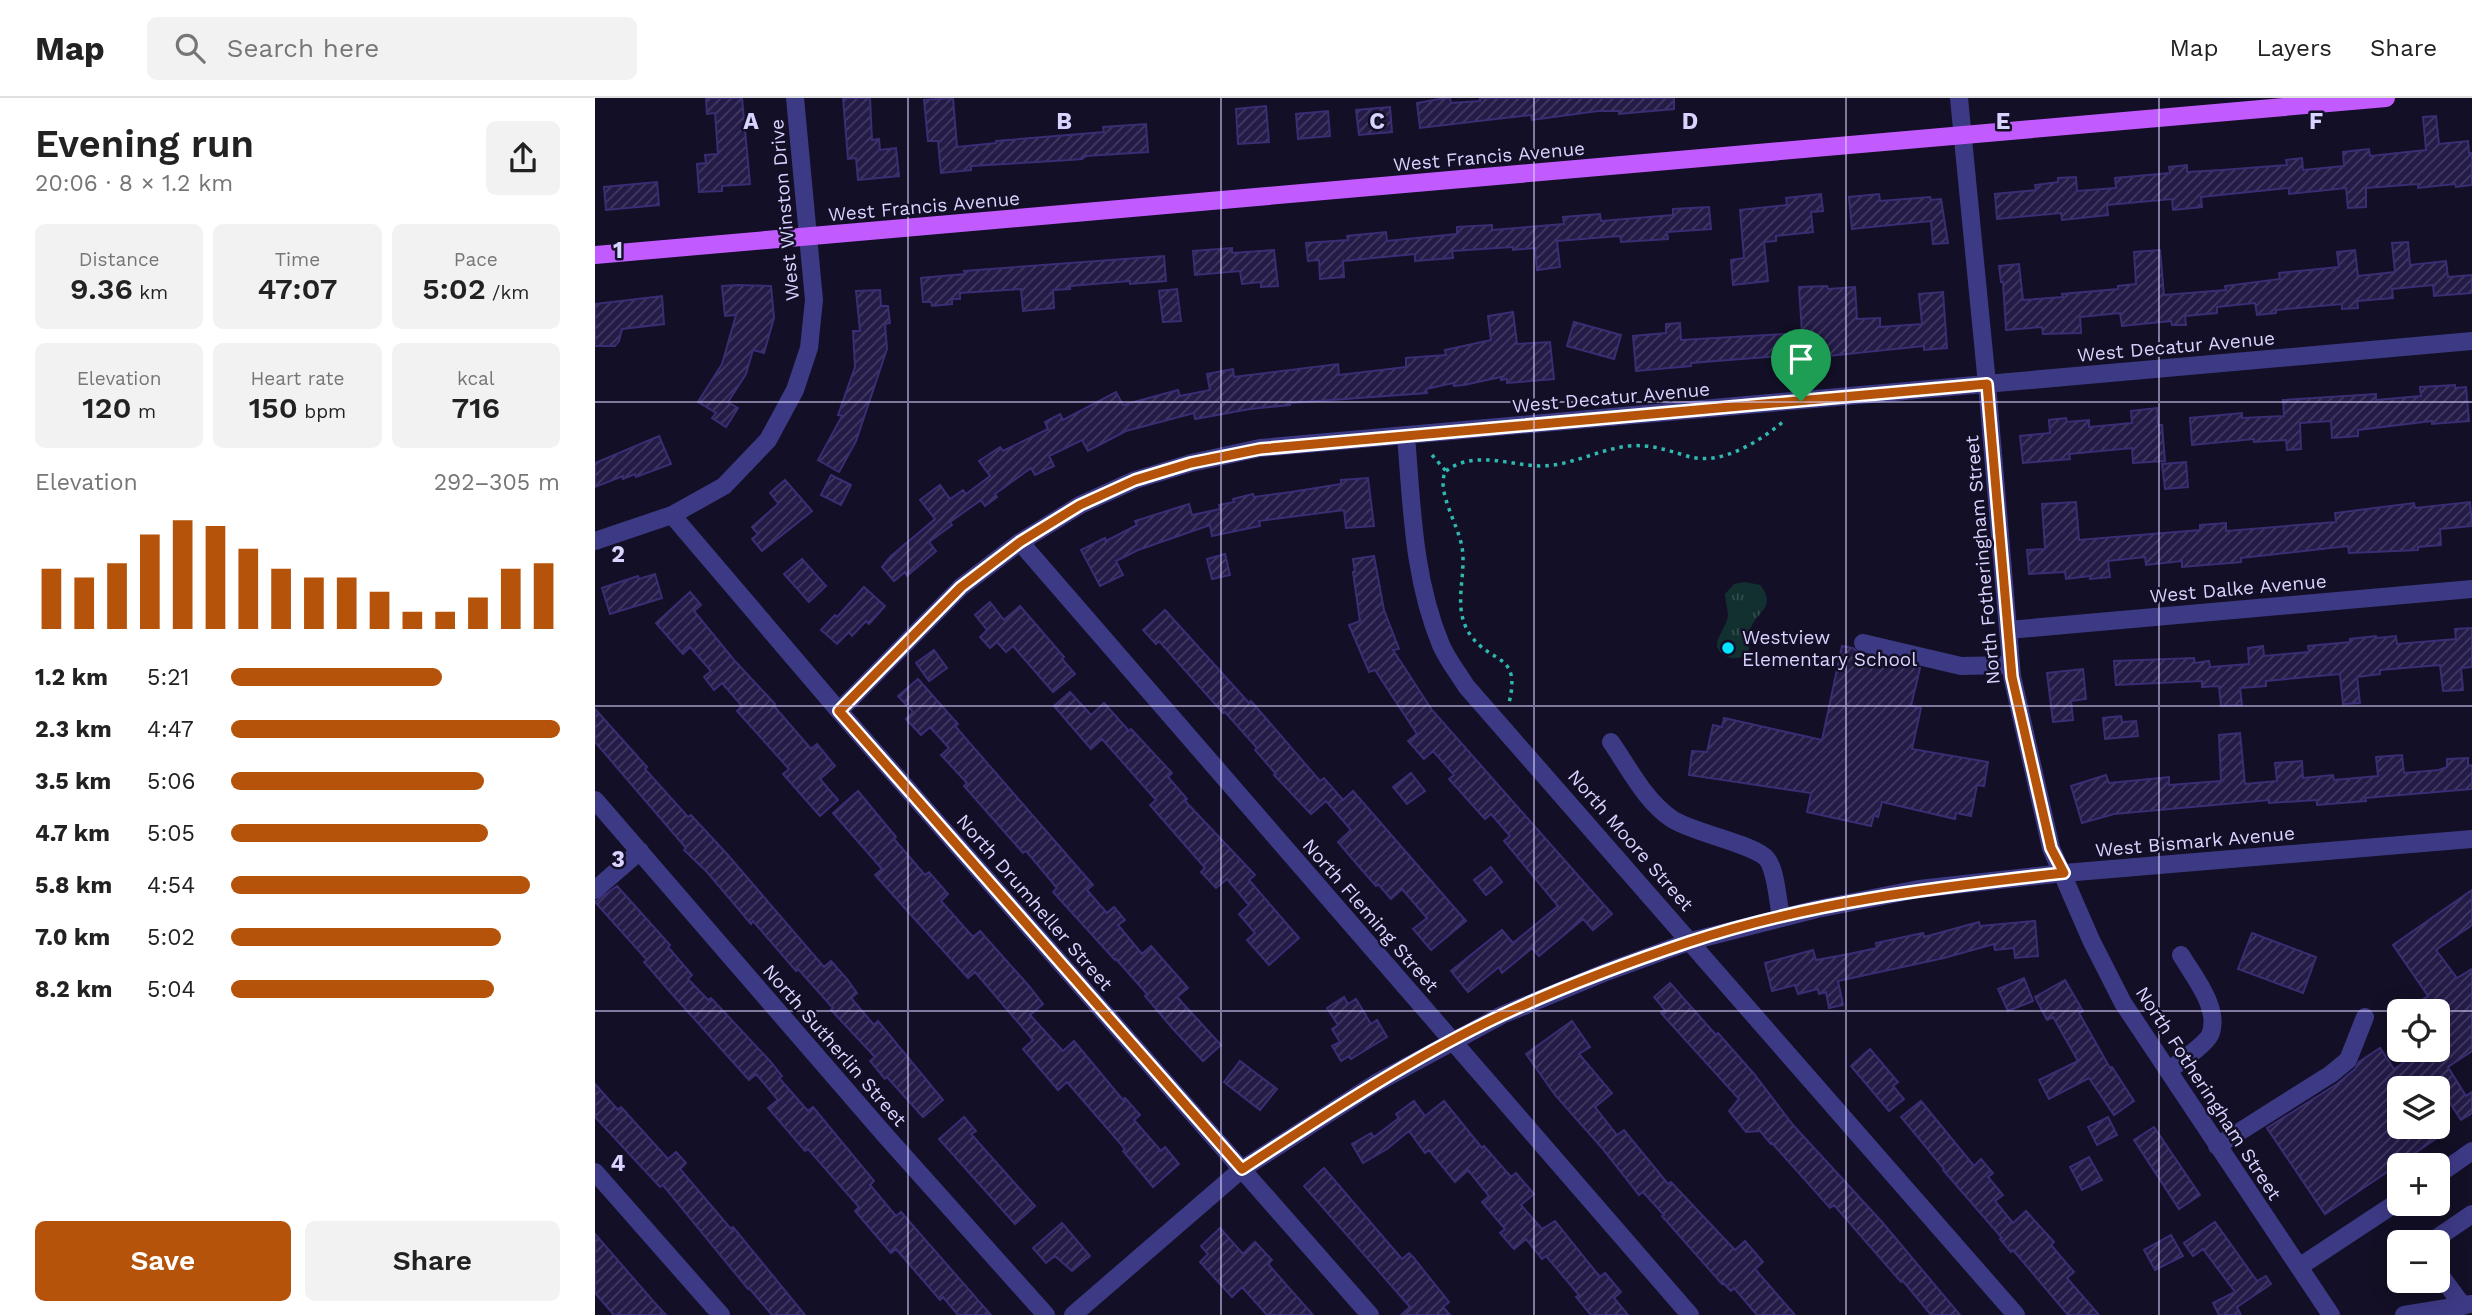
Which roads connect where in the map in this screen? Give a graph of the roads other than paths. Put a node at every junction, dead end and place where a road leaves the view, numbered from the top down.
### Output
1 (796, 98) edge
2 (1959, 98) edge
3 (2386, 98) edge
4 (1964, 136) junction
5 (809, 237) junction
6 (595, 255) edge
7 (2472, 341) edge
8 (1987, 384) junction
9 (1406, 436) junction
10 (672, 515) junction
11 (595, 541) edge
12 (1020, 542) junction
13 (2472, 589) edge
14 (2008, 630) junction
15 (1863, 643) dead end
16 (2011, 664) junction
17 (839, 711) junction
18 (1611, 742) dead end
19 (595, 800) edge
20 (2472, 839) edge
21 (641, 851) junction
22 (2064, 873) junction
23 (595, 890) edge
24 (1781, 917) junction
25 (1691, 941) junction
26 (2181, 955) dead end
27 (2365, 1017) dead end
28 (1453, 1041) junction
29 (2168, 1072) junction
30 (2217, 1146) junction
31 (2472, 1151) edge
32 (2450, 1167) edge
33 (1242, 1169) junction
34 (595, 1172) edge
35 (2387, 1209) edge
36 (2472, 1214) edge
37 (2449, 1230) edge
38 (2299, 1267) junction
39 (2450, 1286) edge
40 (2467, 1305) edge
41 (721, 1315) edge
42 (1046, 1315) edge
43 (1073, 1315) edge
44 (1370, 1315) edge
45 (1690, 1315) edge
46 (2016, 1315) edge
47 (2331, 1315) edge
48 (2404, 1315) edge

1 - 5 street, West Winston Drive
2 - 4 street, North Fotheringham Street
3 - 4 main road, West Francis Avenue
4 - 5 main road, West Francis Avenue
4 - 8 street, North Fotheringham Street
5 - 6 main road, West Francis Avenue
5 - 10 street, West Winston Drive
7 - 8 street, West Decatur Avenue
8 - 9 street, West Decatur Avenue
8 - 14 street, North Fotheringham Street
9 - 12 street, West Decatur Avenue
9 - 25 street, North Moore Street
10 - 11 street, West Winston Drive
10 - 17 street, North Drumheller Street
12 - 17 street, West Decatur Avenue
12 - 28 street, North Fleming Street
13 - 14 street, West Dalke Avenue
14 - 16 street, North Fotheringham Street
15 - 16 street
16 - 22 street, North Fotheringham Street
17 - 33 street, North Drumheller Street
18 - 24 street
19 - 21 street, North Sutherlin Street
20 - 22 street, West Bismark Avenue
21 - 23 street
21 - 42 street, North Sutherlin Street
22 - 24 street, West Bismark Avenue
22 - 29 street, North Fotheringham Street
24 - 25 street, West Bismark Avenue
25 - 28 street, West Bismark Avenue
25 - 46 street, North Moore Street
26 - 29 street
27 - 30 street
28 - 33 street, West Bismark Avenue
28 - 45 street, North Fleming Street
29 - 30 street, North Fotheringham Street
30 - 38 street, North Fotheringham Street
31 - 32 street
33 - 43 street, West Bismark Avenue
33 - 44 street, North Drumheller Street
34 - 41 street
35 - 38 street
36 - 37 street
38 - 47 street, North Fotheringham Street
39 - 40 street
40 - 48 street

